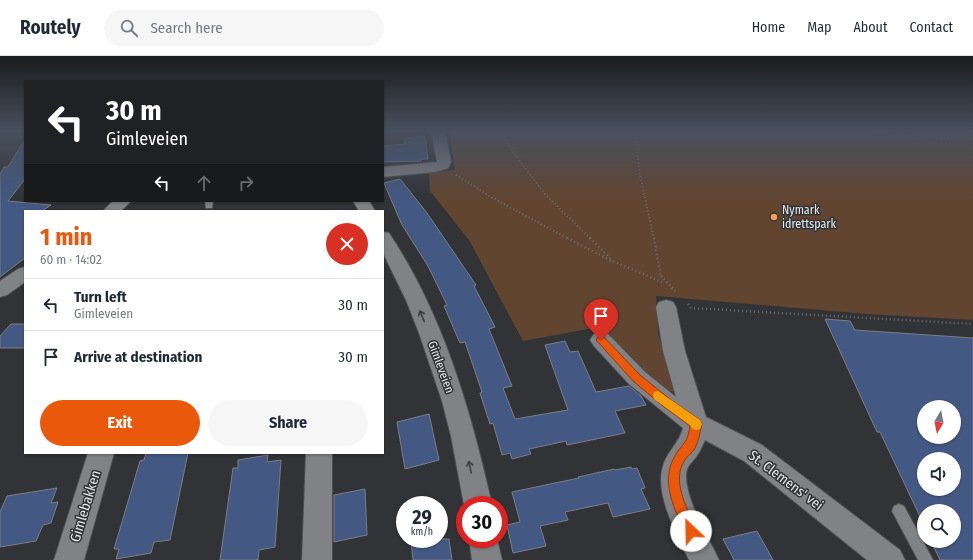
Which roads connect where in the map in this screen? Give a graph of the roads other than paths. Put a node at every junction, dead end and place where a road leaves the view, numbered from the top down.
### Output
1 (443, 155) edge
2 (384, 172) edge
3 (122, 202) edge
4 (112, 210) edge
5 (384, 239) edge
6 (676, 300) road end
7 (601, 340) dead end
8 (696, 424) junction
9 (102, 454) edge
10 (319, 454) edge
11 (476, 496) edge
12 (899, 511) dead end
13 (485, 548) edge
14 (69, 560) edge
15 (317, 560) edge
16 (487, 560) edge
17 (704, 560) edge
18 (890, 560) edge
19 (926, 560) edge

1 - 2 street
3 - 4 street
11 -> 5 street, Gimleveien
6 - 8 street
7 - 8 street
8 - 17 street
8 - 18 street, St. Clemens' vei
9 - 14 street, Gimlebakken
10 - 15 street
12 - 19 lane
13 - 16 street

